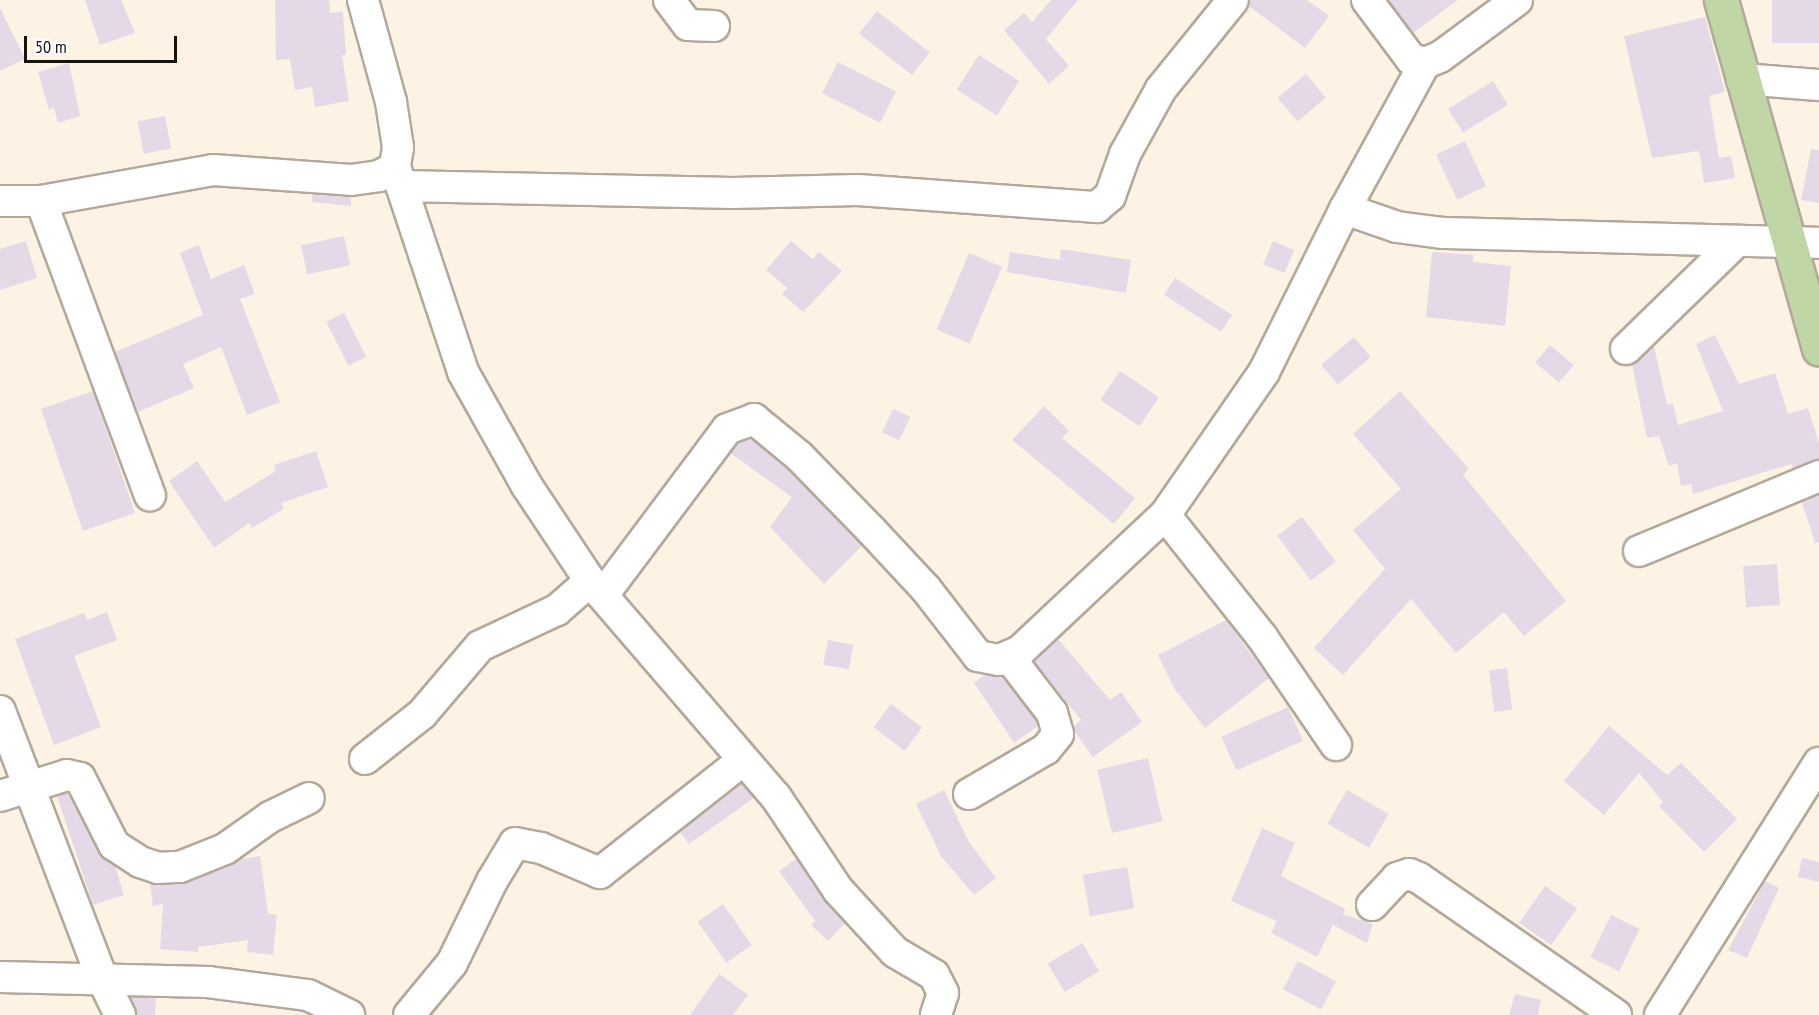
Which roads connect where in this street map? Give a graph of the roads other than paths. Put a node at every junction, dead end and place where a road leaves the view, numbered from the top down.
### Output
1 (363, 0) edge
2 (669, 0) edge
3 (1233, 0) edge
4 (1367, 0) edge
5 (1517, 0) edge
6 (1721, 0) edge
7 (714, 26) dead end
8 (1425, 63) junction
9 (1742, 79) junction
10 (1819, 85) edge
11 (398, 176) junction
12 (0, 201) edge
13 (41, 201) junction
14 (1345, 209) junction
15 (1736, 243) junction
16 (1803, 243) edge
17 (1626, 349) dead end
18 (1819, 349) edge
19 (1819, 476) edge
20 (150, 495) dead end
21 (1165, 515) junction
22 (1639, 551) dead end
23 (596, 588) junction
24 (1009, 657) junction
25 (0, 711) edge
26 (1336, 745) dead end
27 (365, 759) dead end
28 (742, 760) junction
29 (1819, 763) edge
30 (13, 791) edge
31 (969, 794) dead end
32 (309, 798) dead end
33 (1372, 905) dead end
34 (101, 976) junction
35 (0, 977) edge
36 (120, 1015) edge
37 (350, 1015) edge
38 (409, 1015) edge
39 (936, 1015) edge
40 (1616, 1015) edge
41 (1660, 1015) edge

1 - 11 street
2 - 7 street
3 - 11 street
4 - 8 street
5 - 8 street
6 - 9 main road
8 - 14 street
9 - 10 street
9 - 16 main road
11 - 13 street
11 - 23 street
12 - 13 street
13 - 20 street
14 - 15 street
14 - 21 street
15 - 16 street
15 - 17 street
16 - 18 main road
19 - 22 street
21 - 24 street
21 - 26 street
23 - 24 street
23 - 27 street
23 - 28 street
24 - 31 street
25 - 30 street
28 - 38 street
28 - 39 street
29 - 41 street
30 - 32 street
30 - 34 street
33 - 40 street
34 - 35 street
34 - 36 street
34 - 37 street

